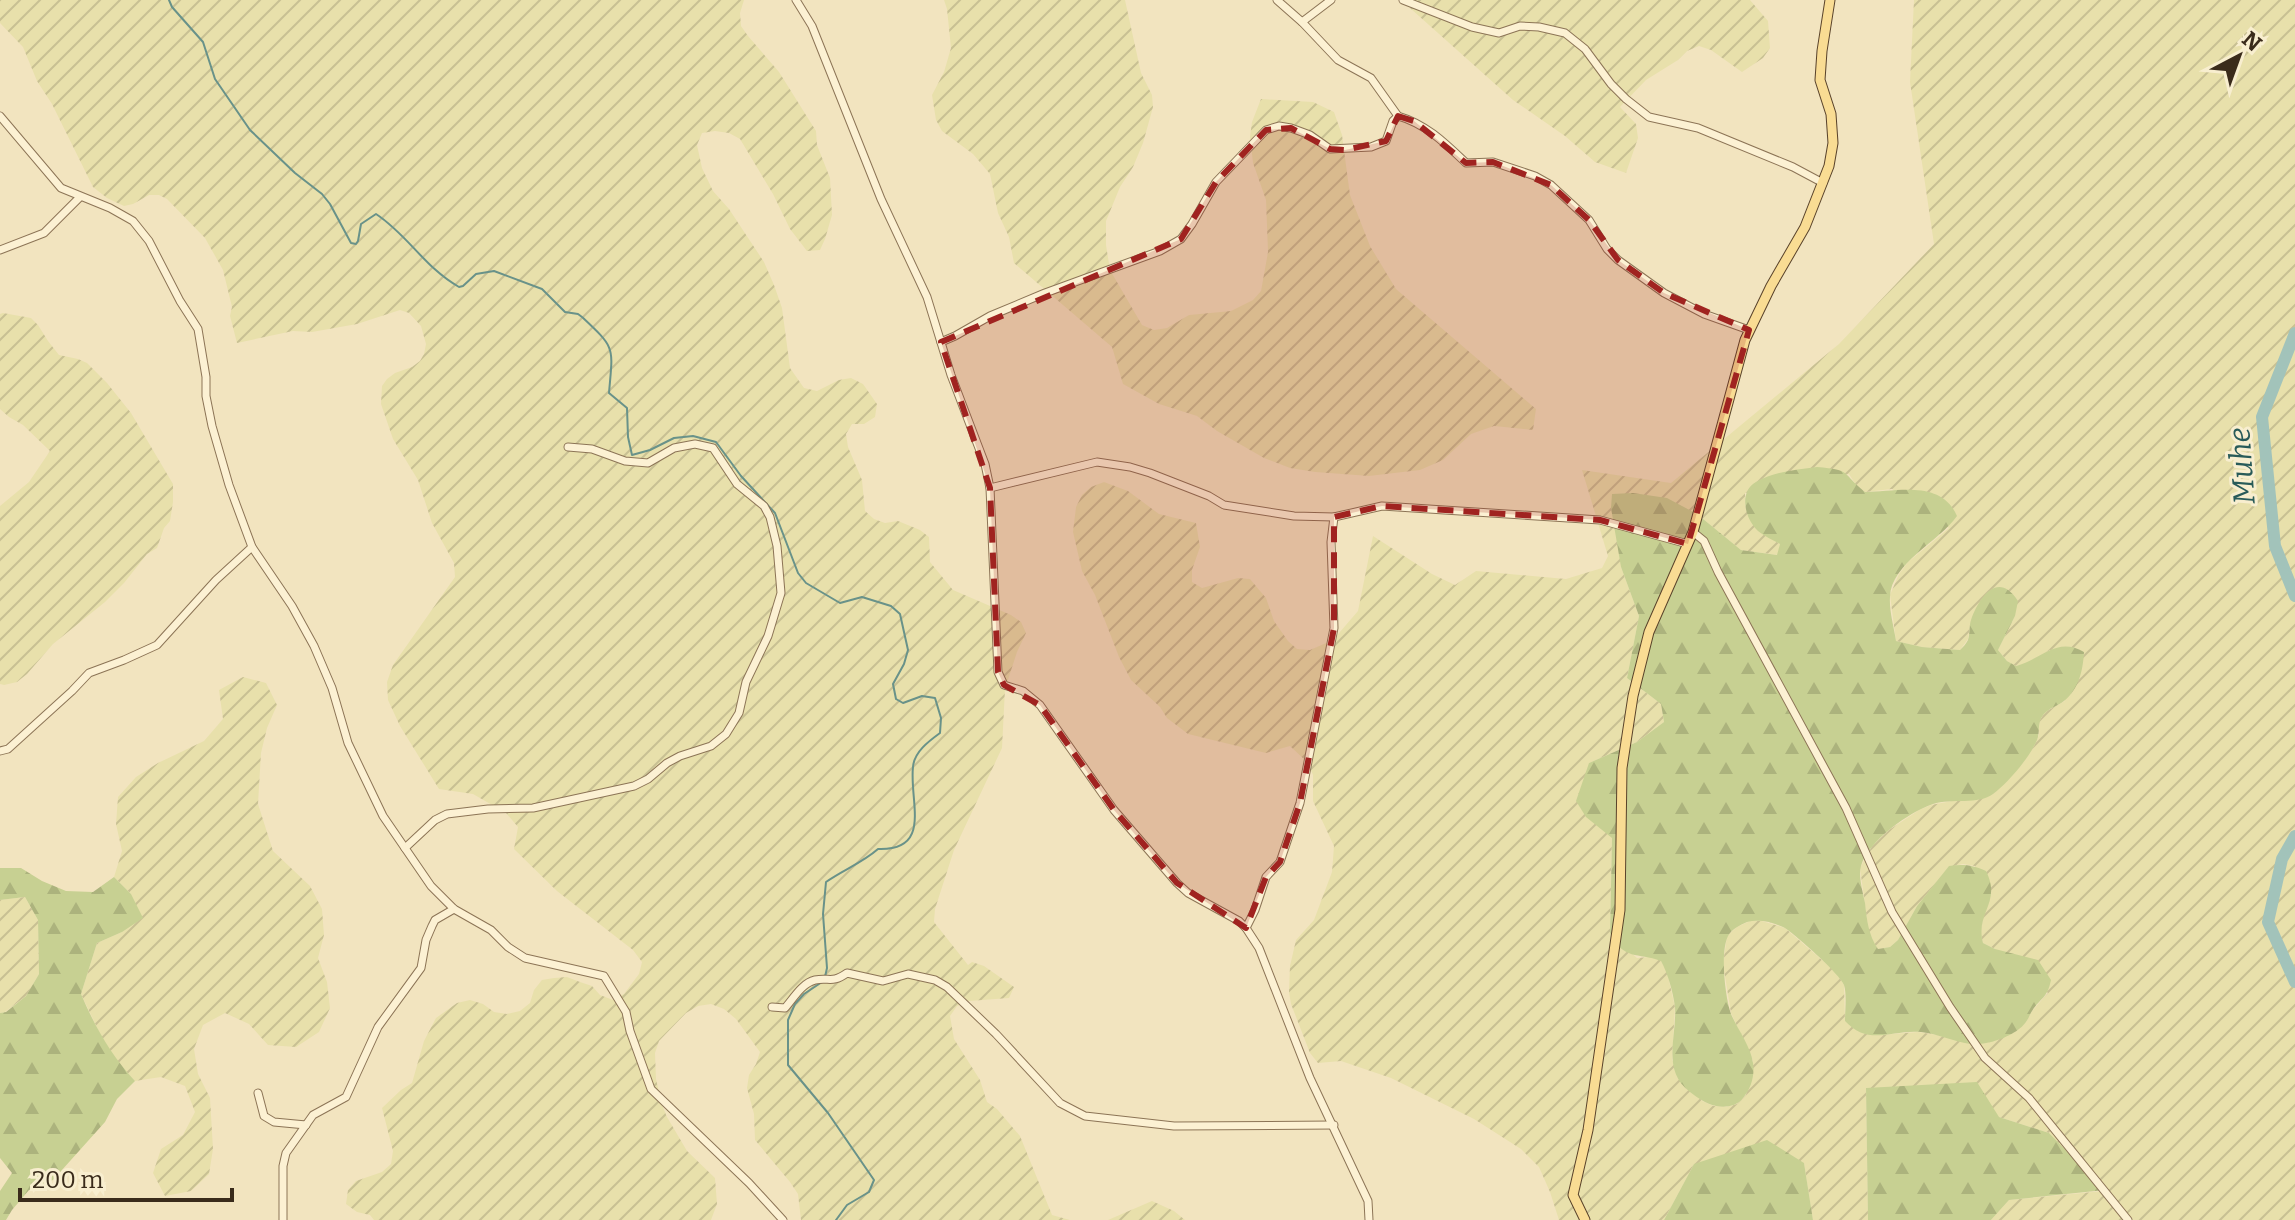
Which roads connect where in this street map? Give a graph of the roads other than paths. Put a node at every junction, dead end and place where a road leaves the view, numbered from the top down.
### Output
1 (796, 0) edge
2 (1277, 0) edge
3 (1331, 0) edge
4 (1403, 0) edge
5 (1830, 0) edge
6 (1302, 22) junction
7 (0, 116) edge
8 (1398, 116) junction
9 (1823, 183) junction
10 (80, 197) junction
11 (0, 250) edge
12 (1749, 330) junction
13 (941, 342) junction
14 (568, 447) dead end
15 (990, 488) junction
16 (1334, 517) junction
17 (1693, 532) junction
18 (1688, 544) junction
19 (252, 547) junction
20 (0, 751) edge
21 (405, 848) junction
22 (454, 909) junction
23 (1246, 928) junction
24 (772, 1007) dead end
25 (258, 1093) dead end
26 (306, 1125) junction
27 (1334, 1125) junction
28 (283, 1220) edge
29 (783, 1220) edge
30 (1369, 1220) edge
31 (1585, 1220) edge
32 (2128, 1220) edge

1 - 13 street
2 - 6 street
3 - 6 street
4 - 9 street
5 - 9 main road
6 - 8 street
7 - 10 street
8 - 12 street
8 - 13 street
9 - 12 main road
10 - 11 street
10 - 19 street
12 - 17 main road
13 - 15 street
14 - 21 street
15 - 16 street
15 - 23 street
16 - 18 street
16 - 23 street
17 - 18 main road
17 - 32 street
18 - 31 main road
19 - 20 street
19 - 21 street
21 - 22 street
22 - 26 street
22 - 29 street
23 - 27 street
24 - 27 street
25 - 26 street
26 - 28 street
27 - 30 street

